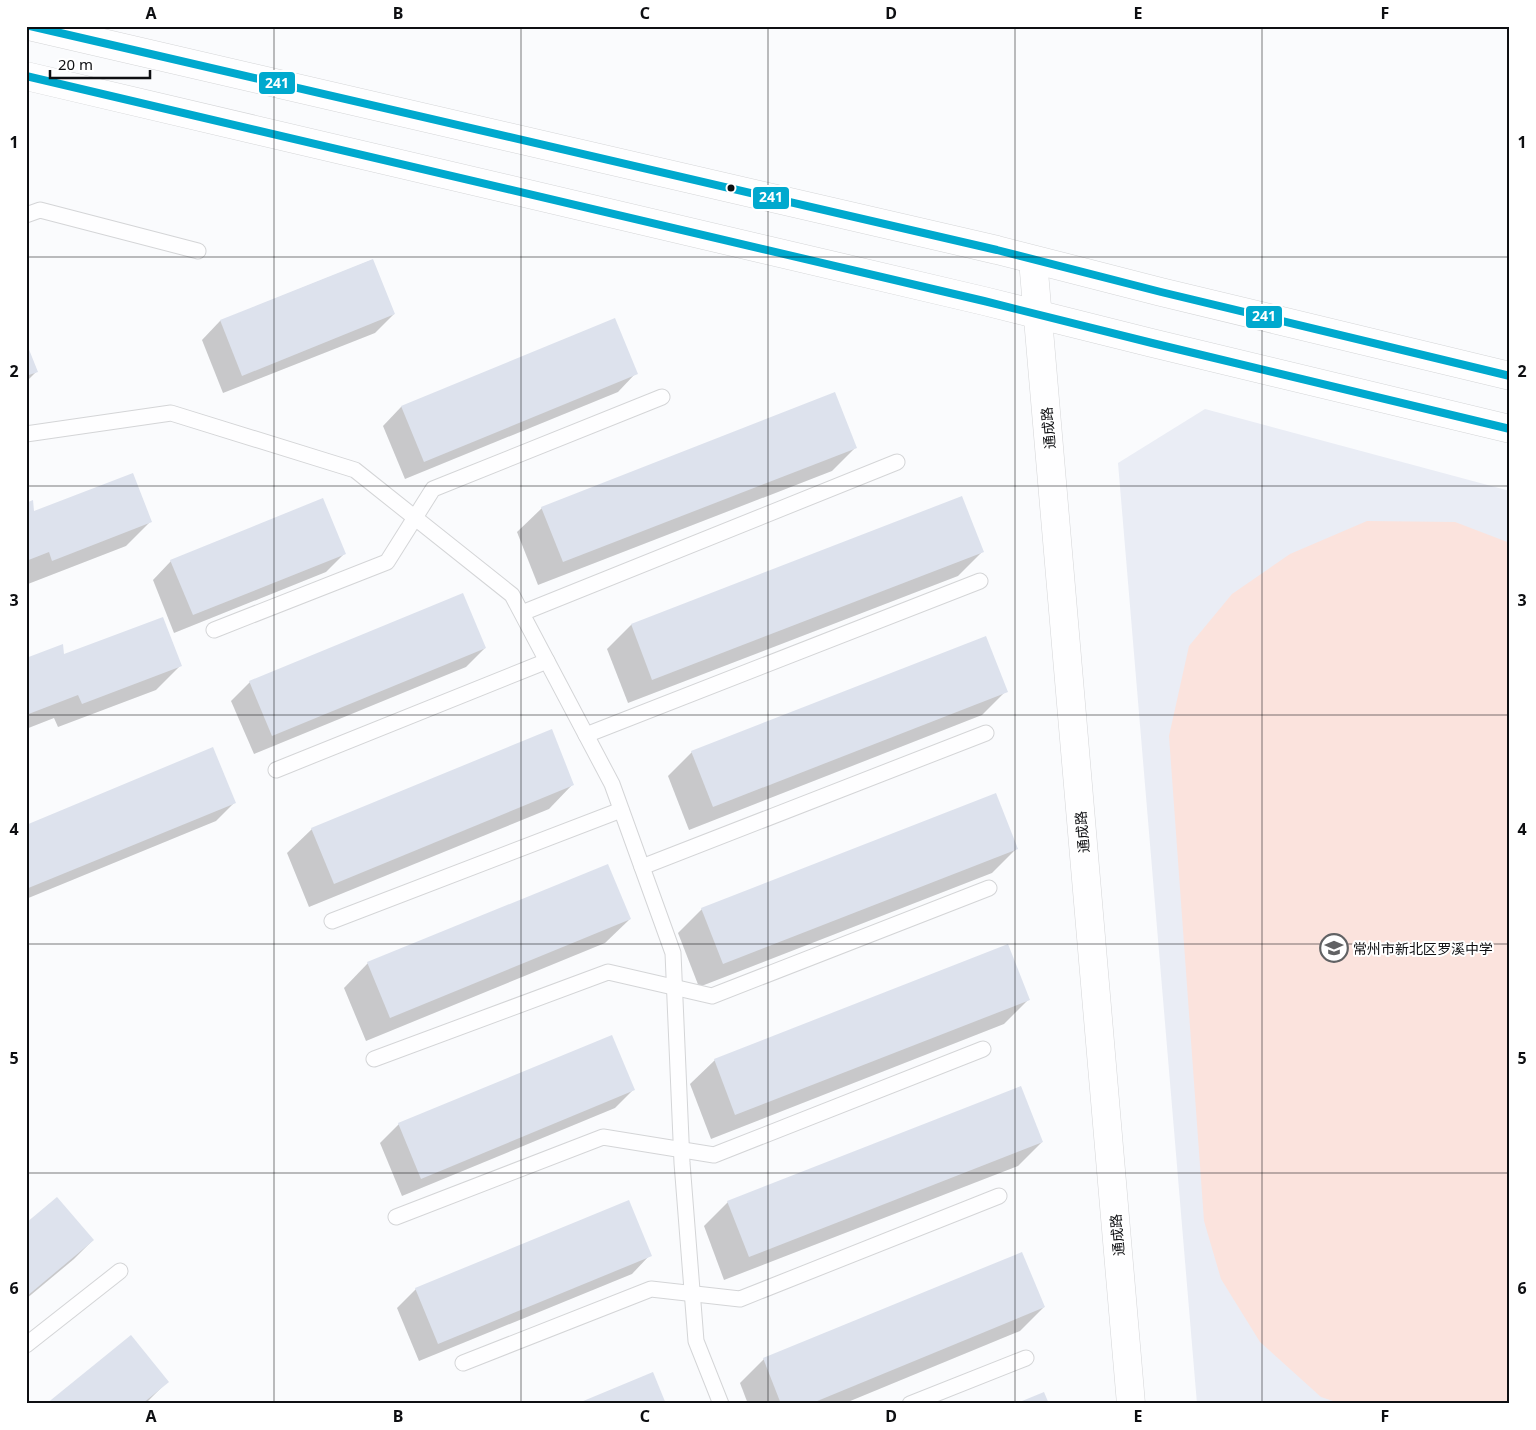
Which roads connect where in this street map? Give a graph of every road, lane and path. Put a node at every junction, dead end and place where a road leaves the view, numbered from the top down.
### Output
1 (29, 26) edge
2 (26, 76) edge
3 (26, 215) edge
4 (198, 250) dead end
5 (1033, 260) junction
6 (1038, 315) junction
7 (1510, 376) edge
8 (662, 397) dead end
9 (1510, 429) edge
10 (26, 434) edge
11 (897, 462) dead end
12 (415, 518) junction
13 (980, 582) dead end
14 (522, 613) junction
15 (214, 630) dead end
16 (547, 661) junction
17 (986, 733) dead end
18 (586, 735) junction
19 (276, 770) dead end
20 (621, 810) junction
21 (642, 867) junction
22 (989, 888) dead end
23 (332, 921) dead end
24 (675, 988) junction
25 (983, 1049) dead end
26 (374, 1059) dead end
27 (681, 1150) junction
28 (999, 1196) dead end
29 (396, 1217) dead end
30 (120, 1271) dead end
31 (693, 1294) junction
32 (26, 1345) edge
33 (1026, 1358) dead end
34 (462, 1363) dead end
35 (721, 1404) edge
36 (910, 1404) edge
37 (1131, 1404) edge

1 - 5 street
2 - 6 street
3 - 4 lane
5 - 6 street, 通成路
5 - 7 street
6 - 9 street
6 - 37 street, 通成路
8 - 12 lane
10 - 12 lane
11 - 14 lane
12 - 14 lane
12 - 15 lane
13 - 18 lane
14 - 16 lane
16 - 18 lane
16 - 19 lane
17 - 21 lane
18 - 20 lane
20 - 21 lane
20 - 23 lane
21 - 24 lane
22 - 24 lane
24 - 26 lane
24 - 27 lane
25 - 27 lane
27 - 29 lane
27 - 31 lane
28 - 31 lane
30 - 32 lane
31 - 34 lane
31 - 35 lane
33 - 36 lane

